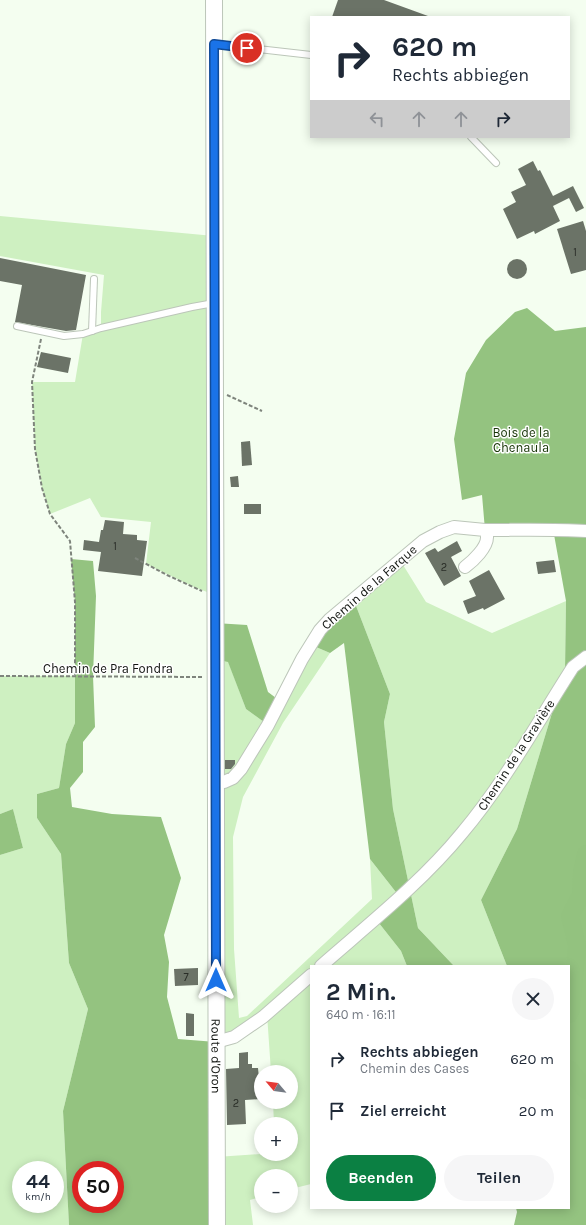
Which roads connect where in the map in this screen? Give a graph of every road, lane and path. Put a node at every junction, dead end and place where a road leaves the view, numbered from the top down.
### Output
1 (214, 0) edge
2 (214, 44) junction
3 (310, 55) edge
4 (472, 138) edge
5 (496, 163) dead end
6 (94, 279) dead end
7 (214, 303) junction
8 (17, 326) dead end
9 (92, 330) junction
10 (43, 332) junction
11 (214, 391) junction
12 (262, 411) dead end
13 (485, 530) junction
14 (586, 531) edge
15 (135, 558) dead end
16 (465, 567) dead end
17 (215, 595) junction
18 (586, 657) edge
19 (0, 676) edge
20 (75, 676) junction
21 (215, 678) junction
22 (215, 784) junction
23 (322, 965) edge
24 (310, 976) edge
25 (216, 1042) junction
26 (217, 1225) edge

1 - 2 main road, Route d'Oron
2 - 3 lane
2 - 7 main road, Route d'Oron
4 - 5 lane
6 - 9 lane
7 - 9 lane
7 - 11 main road, Route d'Oron
8 - 10 lane
9 - 10 lane
10 - 20 path
11 - 12 path
11 - 17 main road, Route d'Oron
13 - 14 street, Chemin de la Farque
13 - 16 street
13 - 22 street, Chemin de la Farque
15 - 17 path
17 - 21 main road, Route d'Oron
18 - 23 street, Chemin de la Gravière
19 - 20 path, Chemin de Pra Fondra
20 - 21 path, Chemin de Pra Fondra
21 - 22 main road, Route d'Oron
22 - 25 main road, Route d'Oron
24 - 25 street
25 - 26 main road, Route d'Oron

